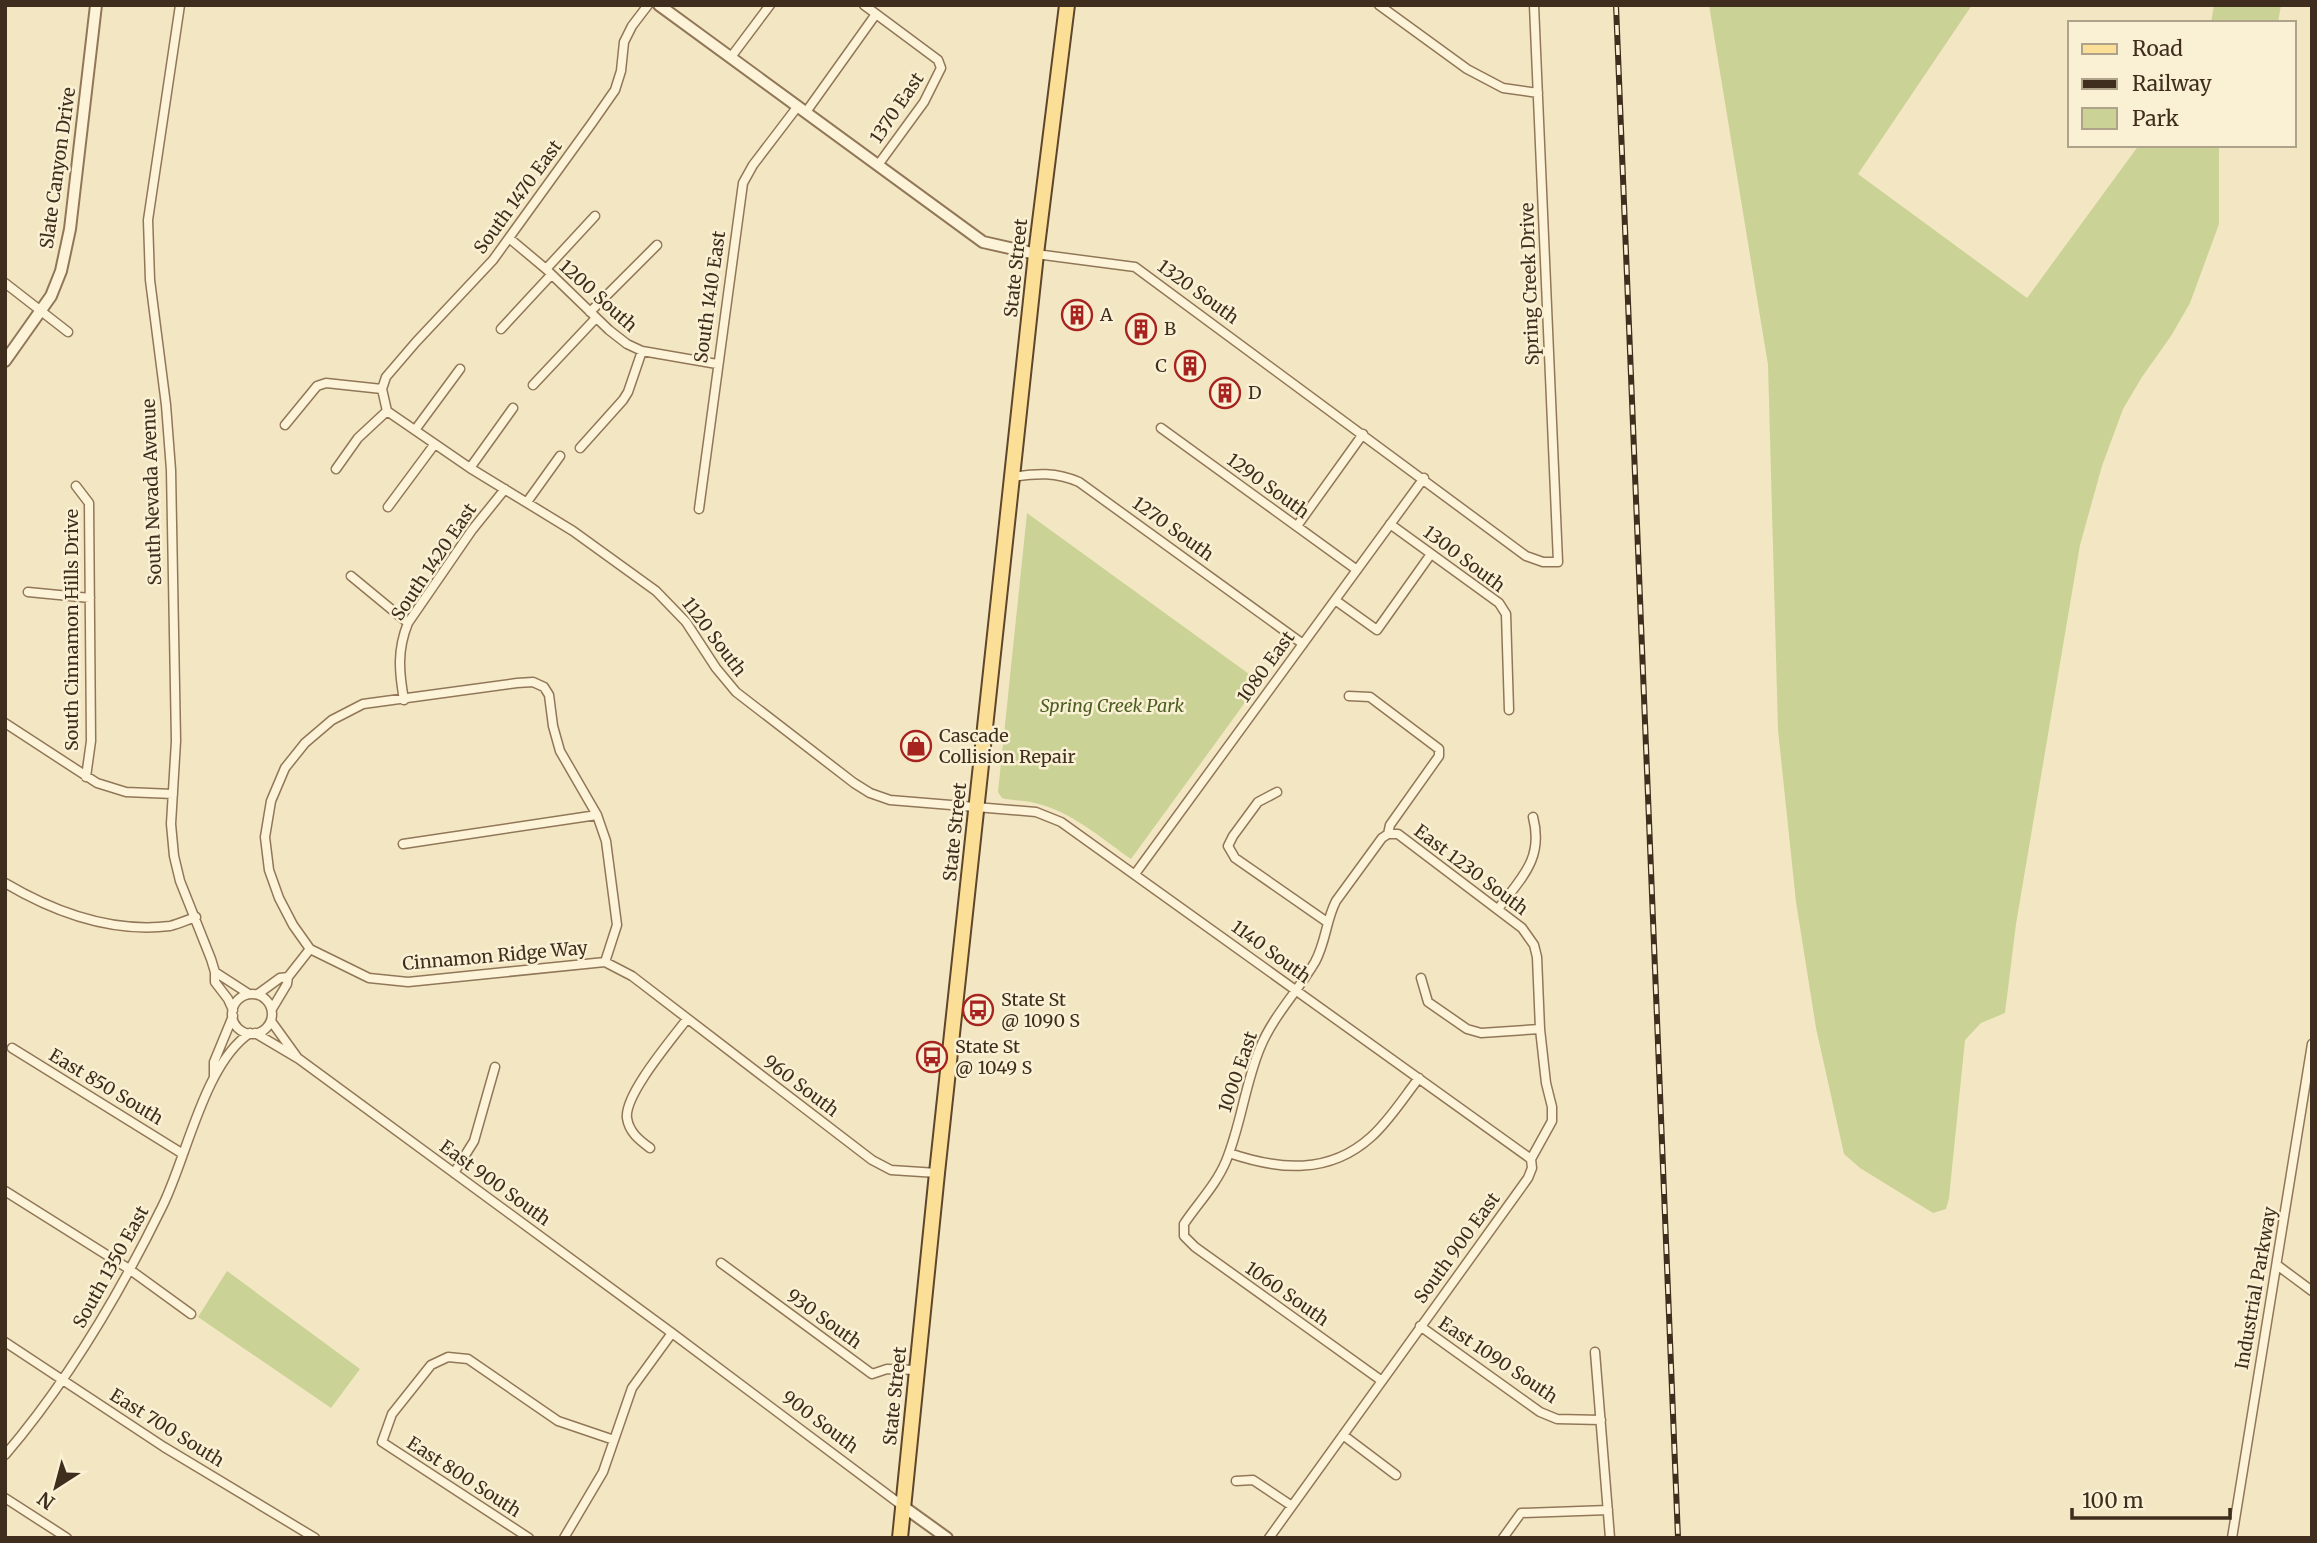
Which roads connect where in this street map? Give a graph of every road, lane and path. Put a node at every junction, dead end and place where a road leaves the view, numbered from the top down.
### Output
1 (96, 5) edge
2 (180, 5) edge
3 (648, 5) edge
4 (659, 5) edge
5 (770, 5) edge
6 (864, 5) edge
7 (1066, 5) edge
8 (1379, 5) edge
9 (1534, 5) edge
10 (876, 14) junction
11 (731, 57) junction
12 (1538, 93) junction
13 (802, 109) junction
14 (878, 165) junction
15 (594, 216) dead end
16 (509, 238) junction
17 (657, 244) dead end
18 (1036, 254) junction
19 (549, 272) junction
20 (5, 283) edge
21 (42, 311) junction
22 (593, 315) junction
23 (501, 328) dead end
24 (68, 332) dead end
25 (642, 351) junction
26 (5, 362) edge
27 (717, 364) junction
28 (460, 369) dead end
29 (533, 385) dead end
30 (382, 389) junction
31 (513, 408) dead end
32 (387, 411) junction
33 (285, 425) dead end
34 (1161, 428) dead end
35 (415, 430) junction
36 (1363, 434) junction
37 (434, 445) junction
38 (580, 448) dead end
39 (560, 456) dead end
40 (470, 468) junction
41 (336, 469) dead end
42 (1013, 477) junction
43 (1424, 478) junction
44 (76, 486) dead end
45 (505, 489) junction
46 (527, 502) junction
47 (388, 507) dead end
48 (699, 509) dead end
49 (1390, 524) junction
50 (1297, 526) junction
51 (1432, 554) junction
52 (1558, 562) joint
53 (1357, 570) junction
54 (351, 576) dead end
55 (28, 592) dead end
56 (90, 598) junction
57 (1335, 600) junction
58 (408, 623) junction
59 (1303, 644) junction
60 (1349, 696) dead end
61 (404, 700) junction
62 (1509, 710) dead end
63 (5, 723) edge
64 (86, 777) junction
65 (1277, 792) dead end
66 (173, 794) junction
67 (978, 807) junction
68 (597, 815) junction
69 (1533, 817) dead end
70 (1388, 834) junction
71 (403, 844) dead end
72 (1135, 874) junction
73 (5, 883) edge
74 (1498, 909) junction
75 (195, 917) junction
76 (1327, 922) junction
77 (1531, 939) joint
78 (310, 949) junction
79 (605, 962) junction
80 (215, 972) junction
81 (288, 977) junction
82 (1421, 978) dead end
83 (1296, 990) junction
84 (253, 994) junction
85 (272, 1009) junction
86 (233, 1013) junction
87 (687, 1019) junction
88 (271, 1021) junction
89 (1540, 1030) junction
90 (253, 1033) junction
91 (2312, 1044) edge
92 (12, 1048) dead end
93 (299, 1059) junction
94 (495, 1067) dead end
95 (214, 1078) junction
96 (1419, 1078) junction
97 (650, 1148) dead end
98 (1229, 1153) junction
99 (183, 1154) junction
100 (1531, 1159) junction
101 (454, 1173) junction
102 (937, 1173) junction
103 (5, 1191) edge
104 (1183, 1227) joint
105 (721, 1263) dead end
106 (2277, 1265) junction
107 (128, 1269) junction
108 (2312, 1291) edge
109 (191, 1314) dead end
110 (1420, 1326) junction
111 (672, 1333) junction
112 (5, 1342) edge
113 (1595, 1352) dead end
114 (917, 1370) junction
115 (63, 1381) junction
116 (1382, 1381) junction
117 (1601, 1420) junction
118 (1343, 1435) junction
119 (614, 1440) junction
120 (5, 1455) edge
121 (1396, 1475) dead end
122 (1236, 1481) dead end
123 (5, 1498) edge
124 (1292, 1506) junction
125 (904, 1507) junction
126 (1608, 1510) junction
127 (67, 1538) edge
128 (315, 1538) edge
129 (529, 1538) edge
130 (564, 1538) edge
131 (900, 1538) edge
132 (947, 1538) edge
133 (1269, 1538) edge
134 (1503, 1538) edge
135 (1611, 1538) edge
136 (2232, 1538) edge

1 - 21 street, Slate Canyon Drive
2 - 66 street, South Nevada Avenue
3 - 16 street, South 1470 East
4 - 11 street, 1320 South
5 - 11 street
6 - 10 street
7 - 18 main road, State Street
8 - 12 street
9 - 12 street, Spring Creek Drive
10 - 13 street, South 1410 East
10 - 14 street, 1370 East
11 - 13 street, 1320 South
12 - 52 street, Spring Creek Drive
13 - 14 street, 1320 South
13 - 27 street, South 1410 East
14 - 18 street, 1320 South
15 - 19 street
16 - 19 street, 1200 South
16 - 30 street, South 1470 East
17 - 22 street
18 - 36 street, 1320 South
18 - 42 main road, State Street
19 - 22 street, 1200 South
19 - 23 street
20 - 21 street
21 - 24 street
21 - 26 street, Slate Canyon Drive
22 - 25 street, 1200 South
22 - 29 street
25 - 27 street, 1200 South
25 - 38 street
27 - 48 street, South 1410 East
28 - 35 street
30 - 32 street
30 - 33 street
31 - 40 street
32 - 35 street, 1120 South
32 - 41 street
34 - 50 street, 1290 South
35 - 37 street, 1120 South
36 - 43 street, 1320 South
36 - 50 street
37 - 40 street, 1120 South
37 - 47 street
39 - 46 street
40 - 45 street, 1120 South
42 - 59 street, 1270 South
42 - 67 main road, State Street
43 - 49 street, 1080 East
43 - 52 street, 1320 South
44 - 56 street, South Cinnamon Hills Drive
45 - 46 street, 1120 South
45 - 58 street, South 1420 East
46 - 67 street, 1120 South
49 - 51 street, 1300 South
49 - 53 street, 1080 East
50 - 53 street, 1290 South
51 - 57 street
51 - 62 street, 1300 South
53 - 57 street, 1080 East
54 - 58 street
55 - 56 street
56 - 64 street, South Cinnamon Hills Drive
57 - 59 street, 1080 East
58 - 61 street, South 1420 East
59 - 72 street, 1080 East
60 - 70 street, 1000 East
61 - 68 street
61 - 78 street
63 - 64 street
64 - 66 street
65 - 76 street
66 - 75 street, South Nevada Avenue
67 - 72 street, 1140 South
67 - 102 main road, State Street
68 - 71 street
68 - 79 street
69 - 74 street
70 - 74 street, East 1230 South
70 - 76 street, 1000 East
72 - 83 street, 1140 South
73 - 75 street
74 - 77 street, East 1230 South
75 - 80 street, South Nevada Avenue
76 - 83 street, 1000 East
77 - 89 street, South 900 East
78 - 79 street, Cinnamon Ridge Way
78 - 81 street
79 - 87 street, 960 South
80 - 84 street
80 - 86 street, South Nevada Avenue
81 - 84 street
81 - 85 street
82 - 89 street
83 - 96 street, 1140 South
83 - 98 street, 1000 East
84 - 85 street
84 - 86 street
85 - 88 street
86 - 90 street
86 - 95 street, South 1350 East
87 - 97 street
87 - 102 street, 960 South
88 - 90 street
88 - 93 street, East 900 South
89 - 100 street, South 900 East
90 - 93 street, East 900 South
90 - 95 street, South 1350 East
91 - 106 street, Industrial Parkway
92 - 99 street, East 850 South
93 - 101 street, East 900 South
94 - 101 street
95 - 99 street, South 1350 East
96 - 98 street
96 - 100 street, 1140 South
98 - 104 street, 1000 East
99 - 107 street, South 1350 East
100 - 110 street, South 900 East
101 - 111 street, East 900 South
102 - 114 main road, State Street
103 - 107 street
104 - 116 street, 1060 South
105 - 114 street, 930 South
106 - 108 street
106 - 136 street, Industrial Parkway
107 - 109 street
107 - 115 street, South 1350 East
110 - 116 street, South 900 East
110 - 117 street, East 1090 South
111 - 119 street
111 - 125 street, 900 South
112 - 115 street, East 700 South
113 - 117 street
114 - 125 main road, State Street
115 - 120 street, South 1350 East
115 - 128 street, East 700 South
116 - 118 street, South 900 East
117 - 126 street
118 - 121 street
118 - 124 street, South 900 East
119 - 129 street, East 800 South
119 - 130 street
122 - 124 street
123 - 127 street
124 - 133 street, South 900 East
125 - 131 main road, State Street
125 - 132 street, 900 South
126 - 134 street
126 - 135 street

